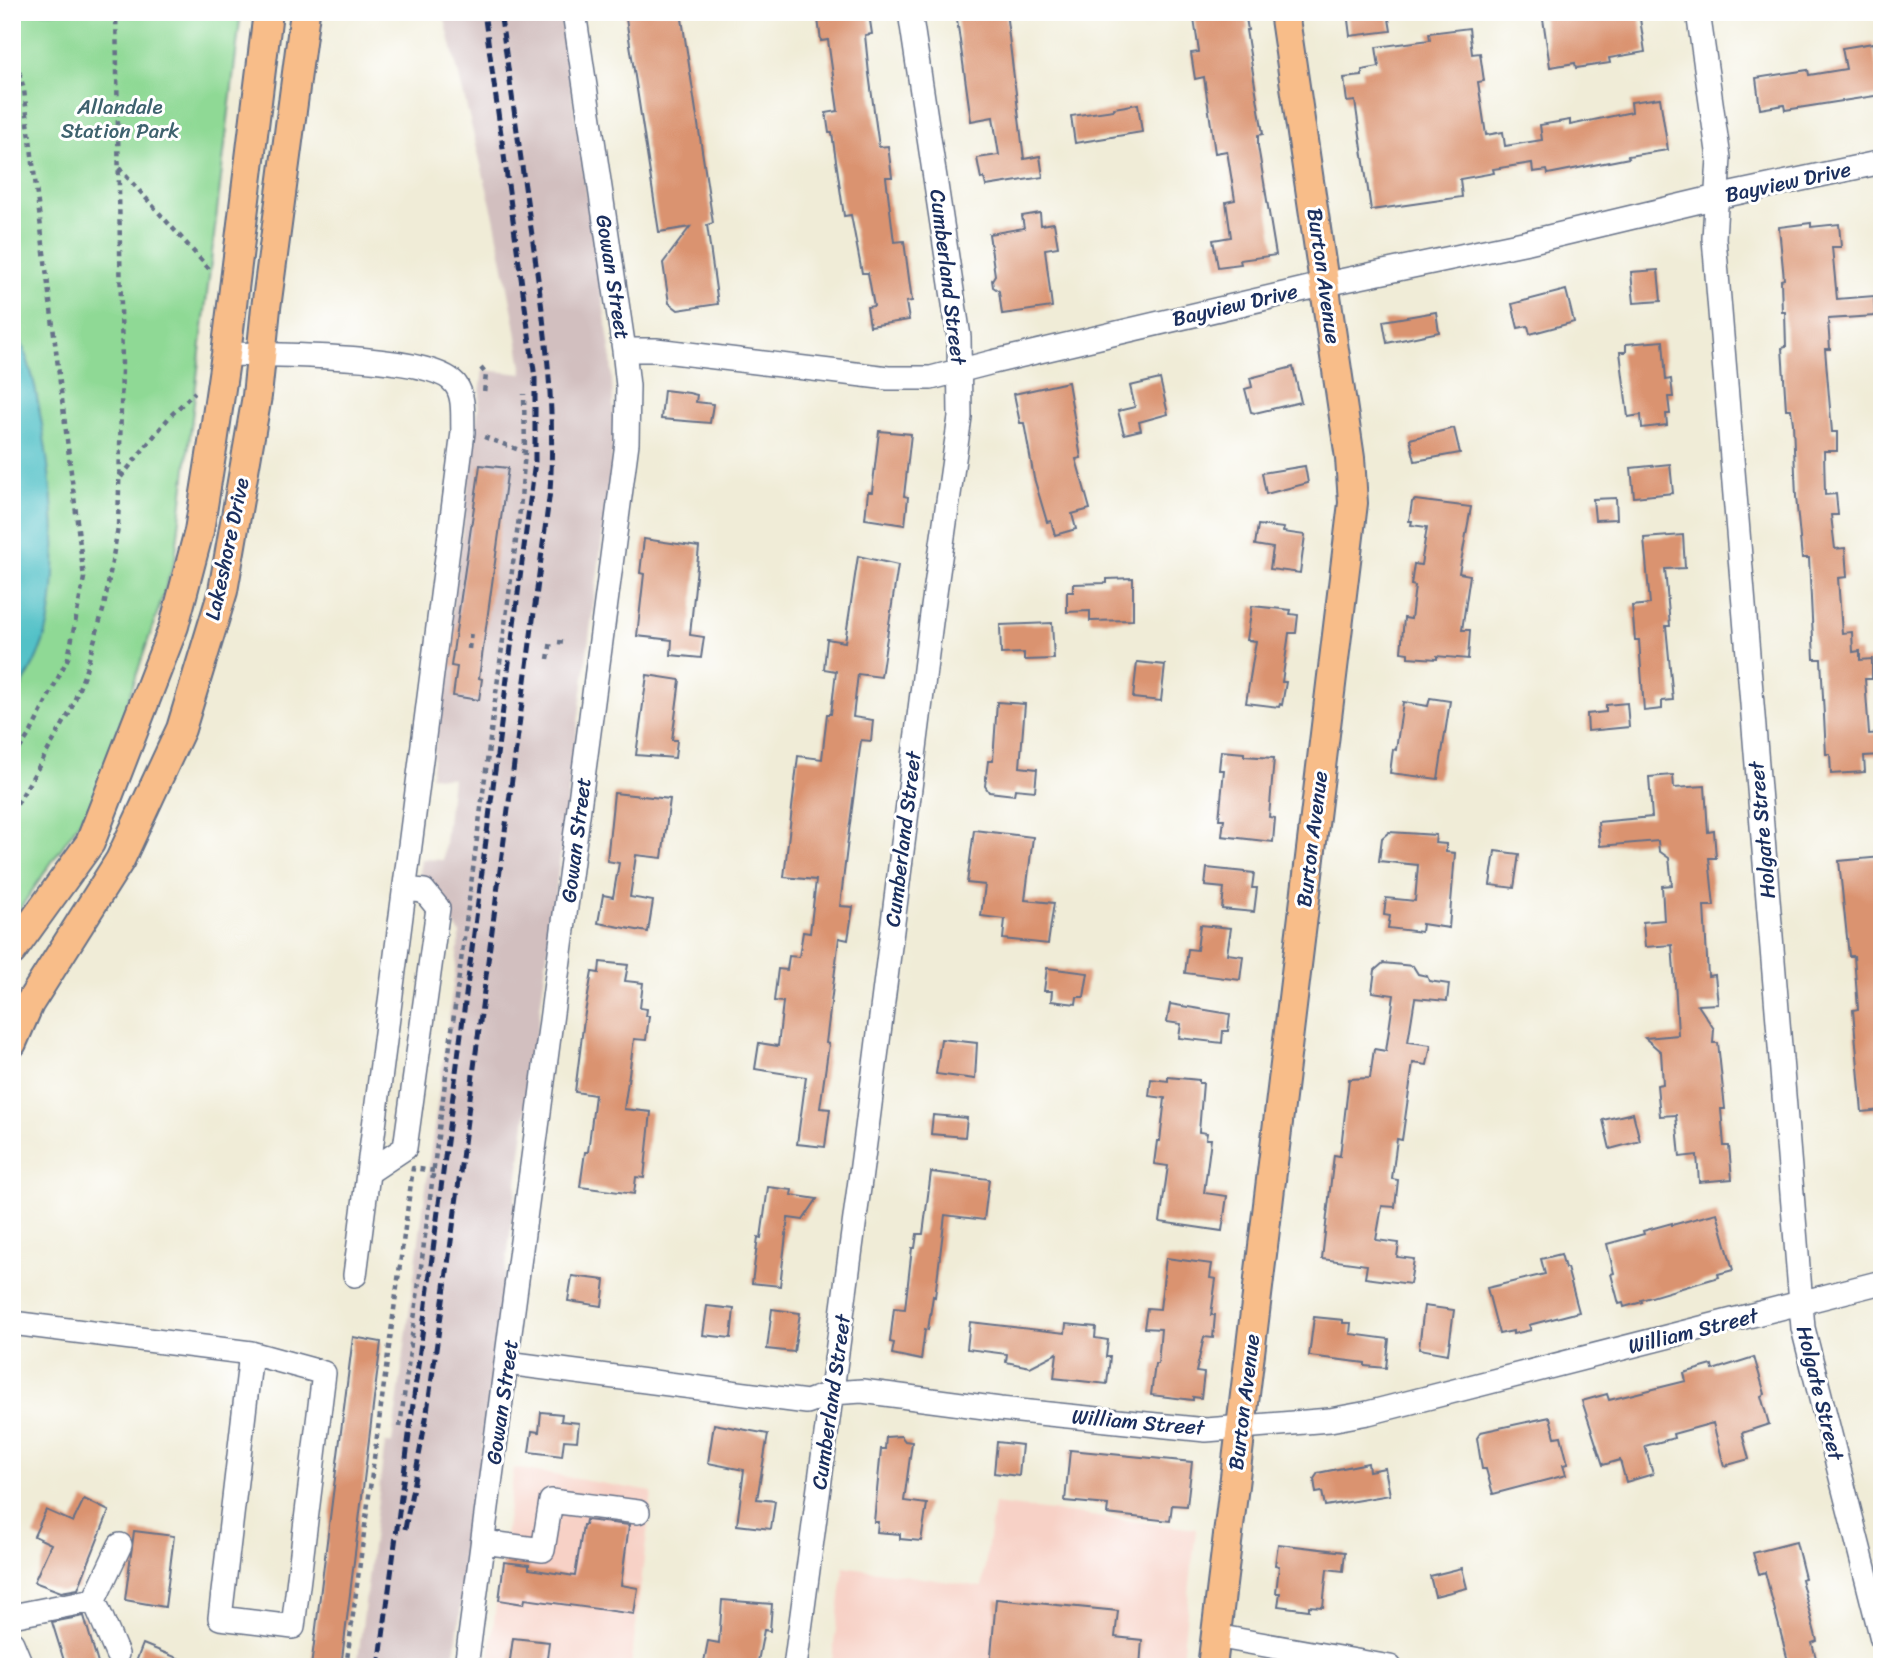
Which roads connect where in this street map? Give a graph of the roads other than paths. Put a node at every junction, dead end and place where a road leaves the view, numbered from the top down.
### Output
1 (268, 12) edge
2 (305, 12) edge
3 (574, 12) edge
4 (910, 12) edge
5 (1284, 12) edge
6 (1698, 12) edge
7 (1882, 162) edge
8 (1717, 197) junction
9 (1326, 284) junction
10 (624, 350) junction
11 (226, 354) junction
12 (263, 355) junction
13 (960, 371) junction
14 (405, 889) junction
15 (12, 951) edge
16 (12, 1043) edge
17 (369, 1172) junction
18 (355, 1275) dead end
19 (1882, 1282) edge
20 (1801, 1303) junction
21 (12, 1322) edge
22 (251, 1353) junction
23 (507, 1363) junction
24 (832, 1393) junction
25 (1241, 1428) junction
26 (638, 1512) dead end
27 (483, 1542) junction
28 (120, 1545) dead end
29 (94, 1600) junction
30 (12, 1616) edge
31 (1215, 1636) junction
32 (1882, 1639) edge
33 (12, 1643) edge
34 (117, 1654) dead end
35 (22, 1667) edge
36 (466, 1667) edge
37 (795, 1667) edge
38 (1212, 1667) edge
39 (1390, 1667) edge

1 - 11 main road, Lakeshore Drive
2 - 12 main road, Lakeshore Drive
3 - 10 street, Gowan Street
4 - 13 street, Cumberland Street
5 - 9 main road, Burton Avenue
6 - 8 street, Holgate Street
7 - 8 street, Bayview Drive
8 - 9 street, Bayview Drive
8 - 20 street, Holgate Street
9 - 13 street, Bayview Drive
9 - 25 main road, Burton Avenue
10 - 13 street, Bayview Drive
10 - 23 street, Gowan Street
11 - 12 street
11 - 15 main road, Lakeshore Drive
12 - 14 street
12 - 16 main road, Lakeshore Drive
13 - 24 street, Cumberland Street
14 - 17 street
14 - 17 street
17 - 18 street
19 - 20 street, William Street
20 - 25 street, William Street
20 - 32 street, Holgate Street
21 - 22 street
22 - 22 street
23 - 24 street, William Street
23 - 27 street, Gowan Street
24 - 25 street, William Street
24 - 37 street, Cumberland Street
25 - 31 main road, Burton Avenue
26 - 27 street
27 - 36 street, Gowan Street
28 - 29 street
29 - 30 street
29 - 34 street
31 - 38 main road, Burton Avenue
31 - 39 street
33 - 35 street

